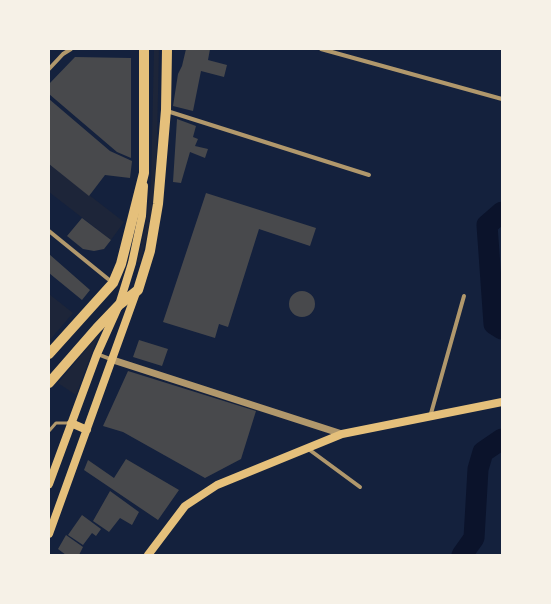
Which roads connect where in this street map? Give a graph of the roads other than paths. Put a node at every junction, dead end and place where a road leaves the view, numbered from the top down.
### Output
1 (71, 49) edge
2 (144, 49) edge
3 (168, 49) edge
4 (321, 49) edge
5 (49, 69) edge
6 (502, 99) edge
7 (166, 110) junction
8 (144, 173) junction
9 (369, 175) dead end
10 (49, 230) edge
11 (113, 283) junction
12 (138, 290) junction
13 (464, 296) dead end
14 (119, 305) junction
15 (85, 315) junction
16 (97, 328) junction
17 (49, 354) edge
18 (97, 354) junction
19 (114, 360) junction
20 (49, 383) edge
21 (502, 402) edge
22 (430, 417) junction
23 (71, 423) junction
24 (87, 430) junction
25 (49, 431) edge
26 (342, 434) junction
27 (307, 448) junction
28 (49, 484) edge
29 (360, 487) dead end
30 (49, 534) edge
31 (148, 555) edge

1 - 5 street
2 - 8 main road
3 - 7 main road
4 - 6 street
7 - 9 street
7 - 12 main road
8 - 11 main road
8 - 14 main road
10 - 11 street
11 - 15 main road
12 - 14 main road
12 - 19 main road
13 - 22 street
14 - 16 main road
14 - 18 main road
15 - 16 main road
15 - 17 main road
16 - 20 main road
18 - 19 street
18 - 23 main road
19 - 24 main road
19 - 26 street
21 - 22 main road
22 - 26 main road
23 - 24 main road
23 - 25 lane
23 - 28 main road
24 - 30 main road
26 - 27 main road
27 - 29 street
27 - 31 main road

